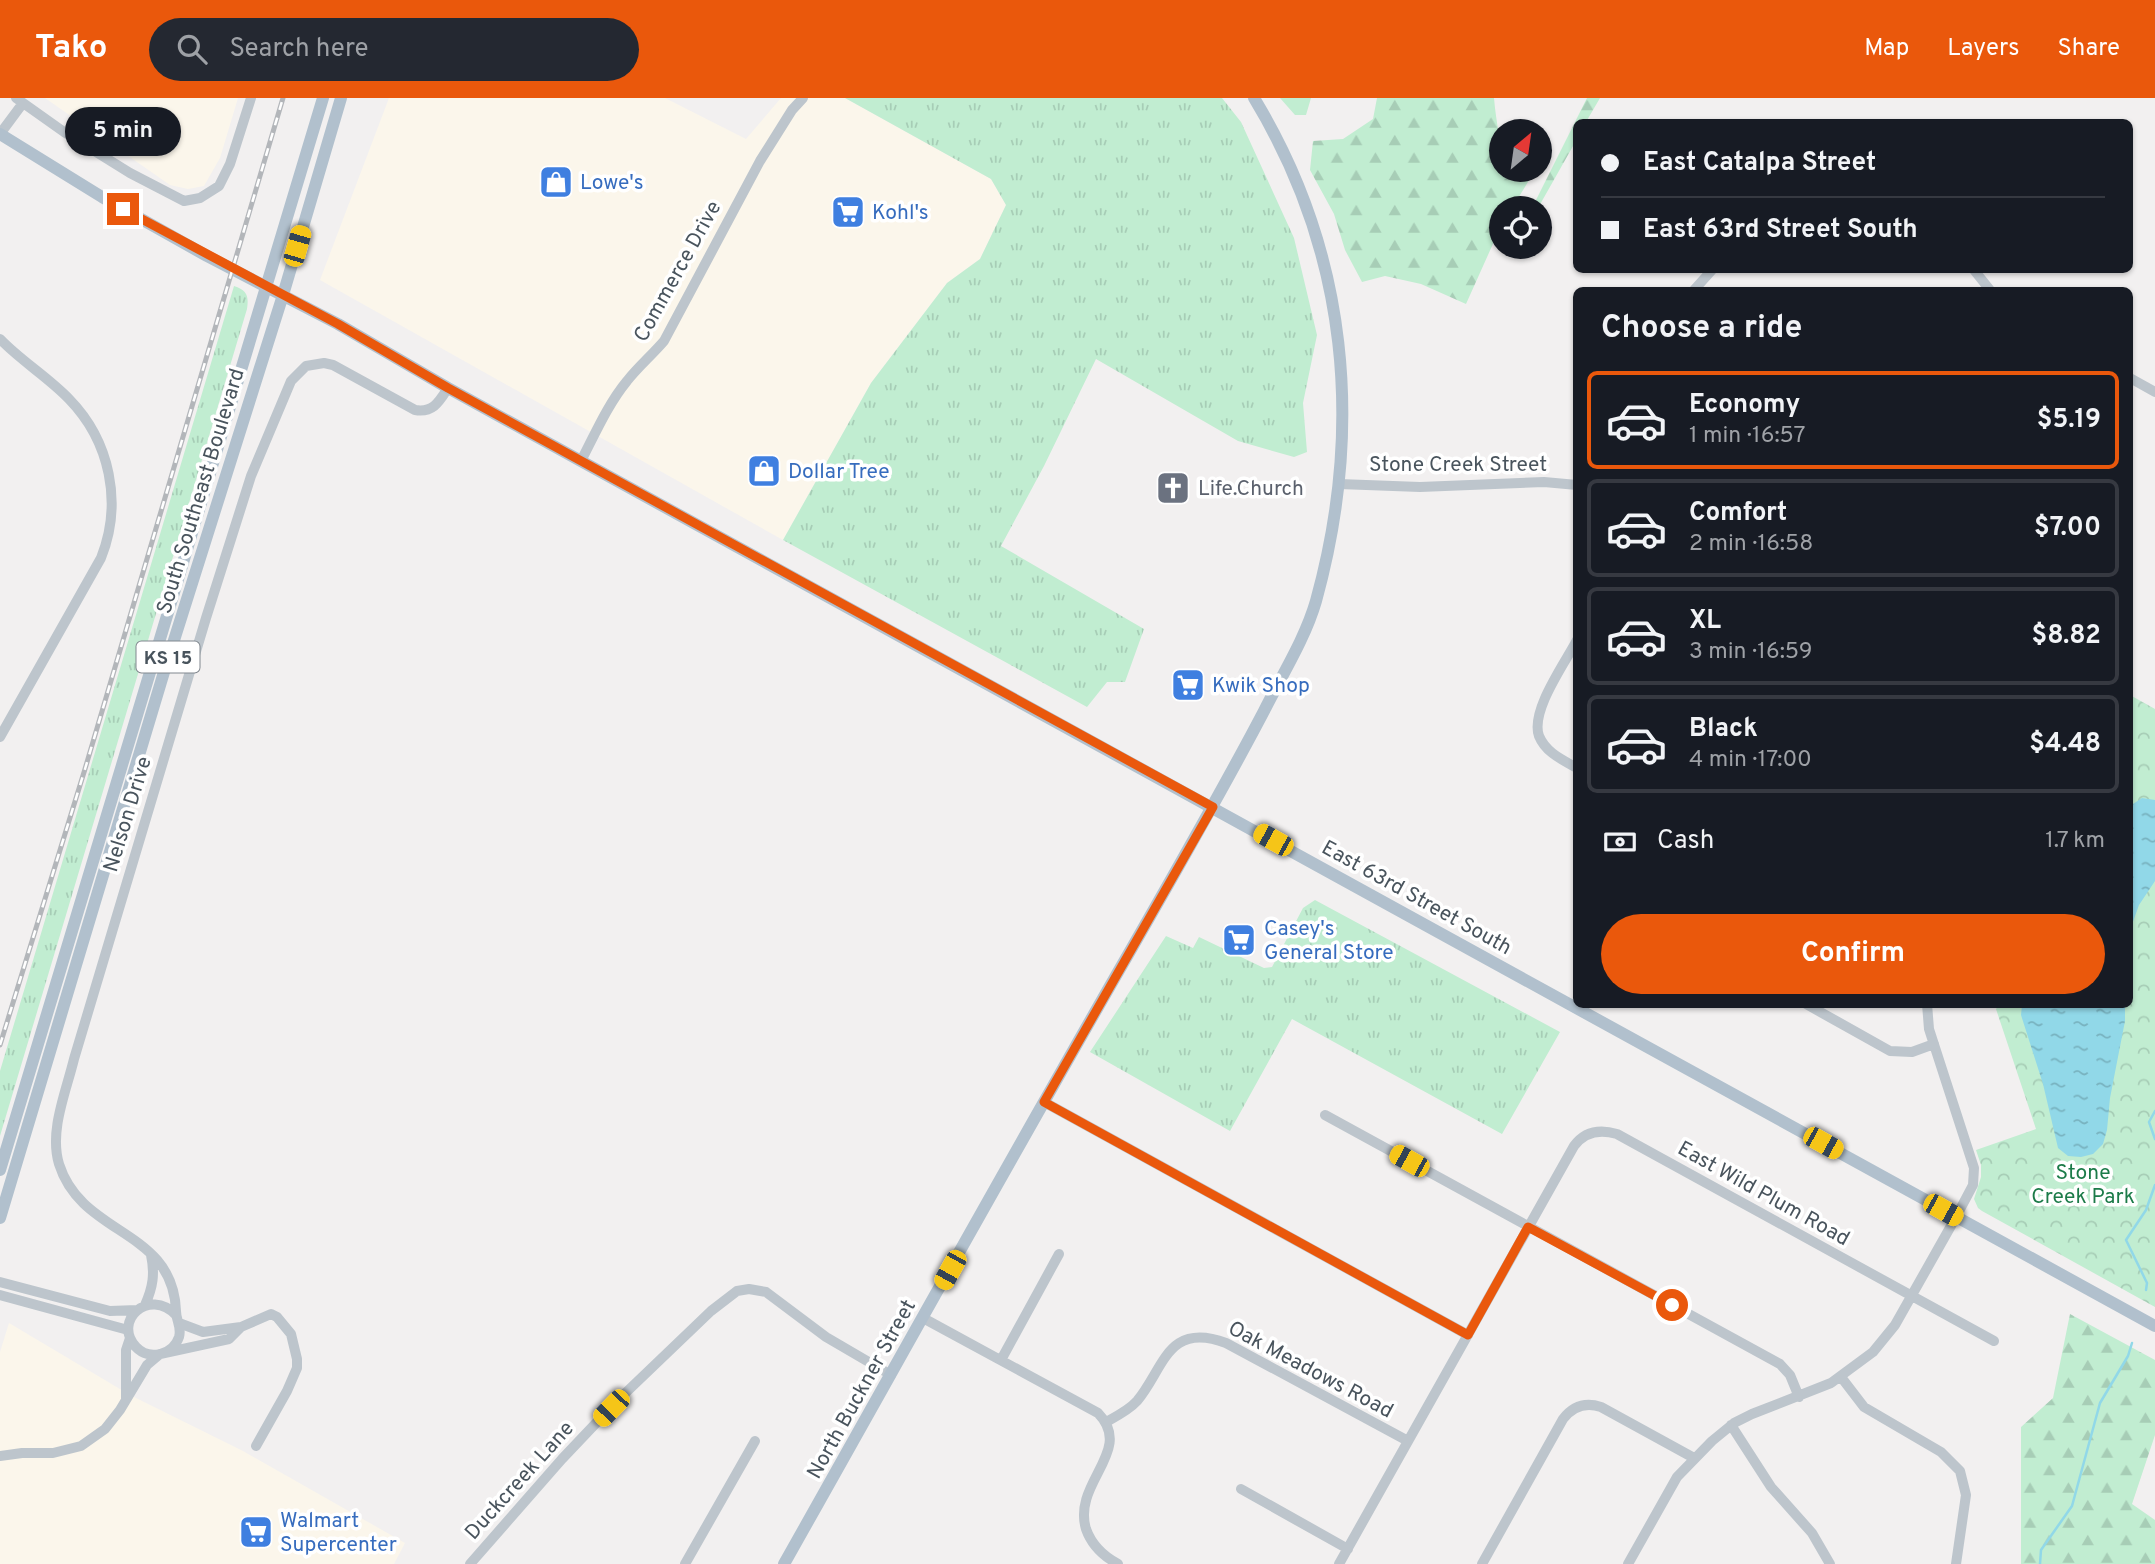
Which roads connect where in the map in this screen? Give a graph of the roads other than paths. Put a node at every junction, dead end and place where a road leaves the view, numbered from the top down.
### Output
1 (251, 98) edge
2 (323, 98) edge
3 (341, 98) edge
4 (803, 98) edge
5 (1254, 98) edge
6 (19, 101) edge
7 (0, 134) edge
8 (1709, 273) edge
9 (1976, 273) edge
10 (266, 286) junction
11 (1697, 287) edge
12 (1988, 287) edge
13 (283, 295) junction
14 (0, 339) edge
15 (2133, 380) edge
16 (448, 388) junction
17 (2155, 392) edge
18 (581, 461) junction
19 (1339, 484) junction
20 (1573, 485) edge
21 (1573, 648) edge
22 (0, 737) edge
23 (1573, 766) edge
24 (1213, 807) junction
25 (1573, 1006) edge
26 (1577, 1008) edge
27 (1813, 1008) edge
28 (1927, 1008) edge
29 (1934, 1044) junction
30 (1044, 1102) junction
31 (1325, 1115) dead end
32 (0, 1170) edge
33 (1956, 1217) junction
34 (0, 1218) edge
35 (1528, 1227) junction
36 (1059, 1254) dead end
37 (151, 1255) junction
38 (0, 1282) edge
39 (0, 1295) edge
40 (1912, 1296) junction
41 (141, 1307) junction
42 (923, 1318) junction
43 (178, 1319) junction
44 (2155, 1325) edge
45 (241, 1327) junction
46 (129, 1334) junction
47 (1468, 1335) junction
48 (1994, 1341) dead end
49 (160, 1354) junction
50 (1001, 1360) junction
51 (891, 1375) junction
52 (1841, 1377) junction
53 (1799, 1397) junction
54 (125, 1400) junction
55 (1106, 1422) junction
56 (1731, 1425) junction
57 (755, 1441) dead end
58 (1408, 1441) junction
59 (256, 1446) dead end
60 (0, 1457) edge
61 (1694, 1458) junction
62 (1241, 1489) dead end
63 (1348, 1549) junction
64 (473, 1560) edge
65 (1826, 1563) edge
66 (486, 1564) edge
67 (685, 1564) edge
68 (784, 1564) edge
69 (1118, 1564) edge
70 (1339, 1564) edge
71 (1482, 1564) edge
72 (1628, 1564) edge
73 (1956, 1564) edge

1 - 6 street
2 - 10 main road, South Southeast Boulevard / KS 15
3 - 13 main road, South Southeast Boulevard / KS 15
4 - 18 street, Commerce Drive
5 - 19 main road, North Buckner Street
6 - 7 street
7 - 10 main road, East 63rd Street South
8 - 11 street
9 - 12 street
10 - 13 main road, East 63rd Street South
10 - 32 main road, South Southeast Boulevard / KS 15
13 - 16 main road, East 63rd Street South
13 - 34 main road, South Southeast Boulevard / KS 15
14 - 22 street
15 - 17 street
16 - 18 main road, East 63rd Street South
16 - 37 street, Nelson Drive
18 - 24 main road, East 63rd Street South
19 - 20 street, Stone Creek Street
19 - 24 main road, North Buckner Street
21 - 23 street
24 - 25 main road, East 63rd Street South
24 - 30 main road, North Buckner Street
26 - 33 main road, East 63rd Street South
27 - 29 street
28 - 29 street
29 - 33 street
30 - 42 main road, North Buckner Street
30 - 47 street
31 - 35 street
33 - 40 street
33 - 44 main road, East 63rd Street South
35 - 40 street, East Wild Plum Road
35 - 47 street
35 - 53 street
36 - 50 street
37 - 41 street
37 - 43 street, Nelson Drive
38 - 41 street
39 - 46 street
40 - 48 street, East Wild Plum Road
40 - 52 street
41 - 43 street
41 - 46 street
42 - 50 street
42 - 51 main road, North Buckner Street
43 - 45 street
43 - 49 street
45 - 49 street
45 - 59 street
46 - 49 street
46 - 54 street
47 - 58 street
49 - 54 street
50 - 55 street
51 - 64 street, Duckcreek Lane
51 - 68 main road, North Buckner Street
52 - 53 street
52 - 73 street
53 - 56 street
54 - 60 street
55 - 58 street, Oak Meadows Road
55 - 69 street
56 - 61 street
56 - 65 street
57 - 67 street
58 - 63 street
61 - 71 street
61 - 72 street
62 - 63 street
63 - 70 street
64 - 66 street

